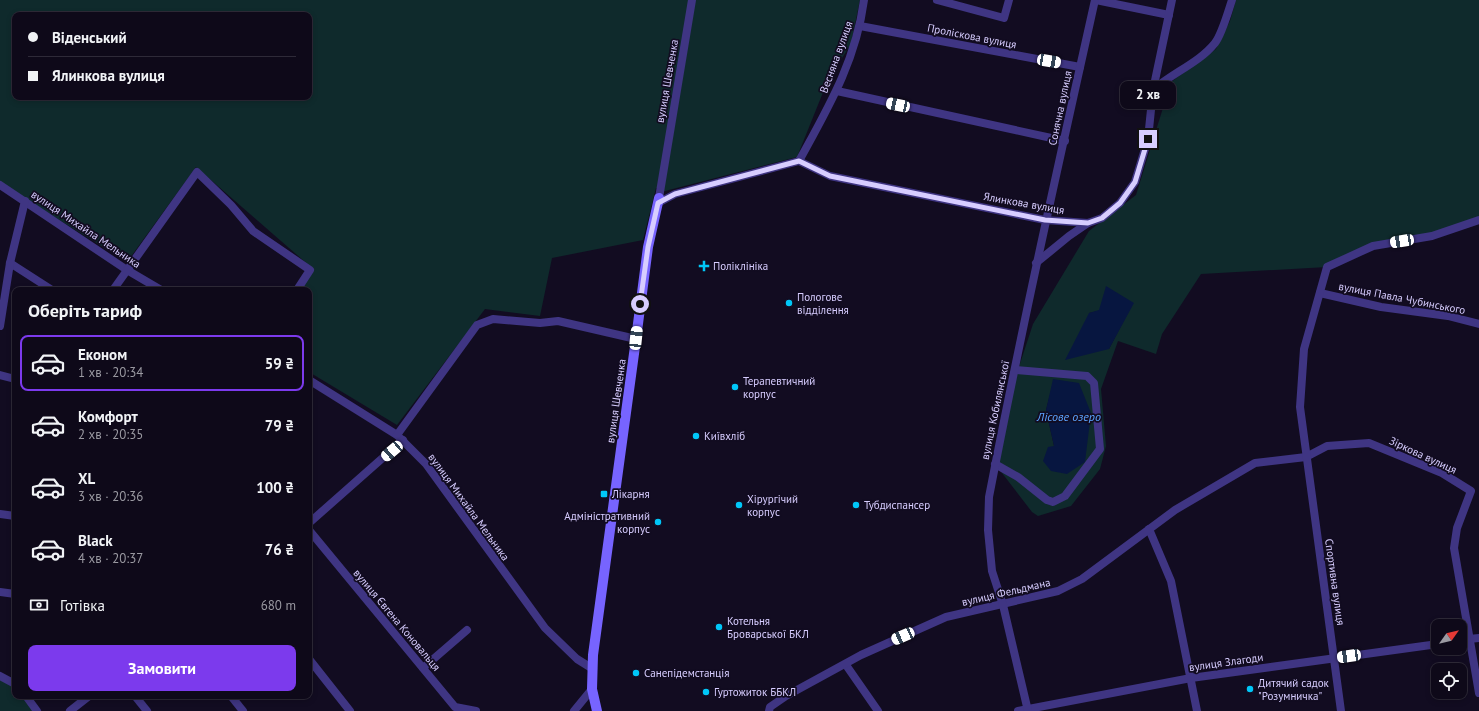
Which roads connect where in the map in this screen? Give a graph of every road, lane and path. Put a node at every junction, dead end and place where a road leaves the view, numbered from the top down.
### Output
1 (692, 0) edge
2 (864, 0) edge
3 (937, 0) edge
4 (1009, 0) edge
5 (1096, 0) edge
6 (1172, 0) edge
7 (1232, 0) edge
8 (953, 2) edge
9 (1169, 15) junction
10 (860, 26) junction
11 (1080, 67) junction
12 (1153, 90) junction
13 (837, 91) junction
14 (1065, 141) junction
15 (799, 161) junction
16 (0, 185) edge
17 (659, 200) junction
18 (25, 201) junction
19 (1045, 220) junction
20 (1479, 220) edge
21 (1088, 223) junction
22 (10, 263) junction
23 (1036, 263) junction
24 (127, 270) junction
25 (47, 287) edge
26 (115, 287) edge
27 (155, 287) edge
28 (299, 287) edge
29 (1320, 293) junction
30 (1479, 324) edge
31 (0, 326) edge
32 (636, 338) junction
33 (1015, 370) junction
34 (0, 375) edge
35 (12, 378) edge
36 (312, 382) edge
37 (400, 438) junction
38 (1306, 457) junction
39 (995, 464) junction
40 (0, 514) edge
41 (12, 516) edge
42 (312, 520) edge
43 (1149, 529) junction
44 (312, 534) edge
45 (0, 592) edge
46 (12, 594) edge
47 (1003, 605) junction
48 (467, 630) dead end
49 (1475, 638) edge
50 (1431, 645) edge
51 (1334, 659) junction
52 (312, 663) edge
53 (846, 665) junction
54 (423, 668) junction
55 (593, 669) junction
56 (0, 676) edge
57 (1191, 678) junction
58 (12, 682) edge
59 (592, 689) junction
60 (1479, 692) edge
61 (28, 699) edge
62 (85, 699) edge
63 (137, 699) edge
64 (233, 699) edge
65 (453, 709) edge
66 (1028, 710) edge
67 (37, 711) edge
68 (70, 711) edge
69 (146, 711) edge
70 (243, 711) edge
71 (350, 711) edge
72 (476, 711) edge
73 (574, 711) edge
74 (597, 711) edge
75 (768, 711) edge
76 (878, 711) edge
77 (1018, 711) edge
78 (1197, 711) edge
79 (1341, 711) edge

1 - 17 street, вулиця Шевченка
2 - 10 street, Весняна вулиця
3 - 8 street
4 - 8 street
5 - 9 street
5 - 11 street, Сонячна вулиця
6 - 9 street, Ялинкова вулиця
7 - 12 street
9 - 12 street, Ялинкова вулиця
10 - 11 street, Проліскова вулиця
10 - 13 street, Весняна вулиця
11 - 14 street, Сонячна вулиця
12 - 21 street, Ялинкова вулиця
13 - 14 street
13 - 15 street, Весняна вулиця
14 - 19 street, Сонячна вулиця
15 - 17 street
15 - 19 street, Ялинкова вулиця
16 - 18 street, вулиця Михайла Мельника
17 - 32 street, вулиця Шевченка
18 - 22 street
18 - 24 street, вулиця Михайла Мельника
19 - 21 street, Ялинкова вулиця
19 - 23 street, вулиця Кобилянської
20 - 29 street, Спортивна вулиця
21 - 23 street
22 - 25 street
22 - 31 street
23 - 33 street, вулиця Кобилянської
24 - 26 street
24 - 27 street, вулиця Михайла Мельника
24 - 28 street
29 - 30 street, вулиця Павла Чубинського
29 - 38 street, Спортивна вулиця
32 - 37 street
32 - 55 street, вулиця Шевченка
33 - 39 street, вулиця Кобилянської
33 - 39 street
34 - 35 street
36 - 37 street, вулиця Михайла Мельника
37 - 42 street
37 - 55 street, вулиця Михайла Мельника
38 - 43 street, вулиця Фельдмана
38 - 49 street, Зіркова вулиця
38 - 51 street, Спортивна вулиця
39 - 47 street, вулиця Кобилянської
40 - 41 street
43 - 47 street, вулиця Фельдмана
43 - 57 street
44 - 54 street, вулиця Євгена Коновальця
45 - 46 street
47 - 53 street, вулиця Фельдмана
47 - 66 street, вулиця Кобилянської
48 - 54 street
49 - 60 street, Зіркова вулиця
50 - 51 street, вулиця Злагоди
51 - 57 street, вулиця Злагоди
51 - 79 street, Спортивна вулиця
52 - 71 street
53 - 75 street, вулиця Фельдмана
53 - 76 street
54 - 65 street, вулиця Євгена Коновальця
55 - 59 street, вулиця Шевченка
56 - 58 street
57 - 66 street, вулиця Злагоди
57 - 78 street
59 - 73 street
59 - 74 street, вулиця Шевченка
61 - 67 street
62 - 68 street
63 - 69 street
64 - 70 street
65 - 72 street, вулиця Євгена Коновальця
66 - 77 street, вулиця Злагоди

